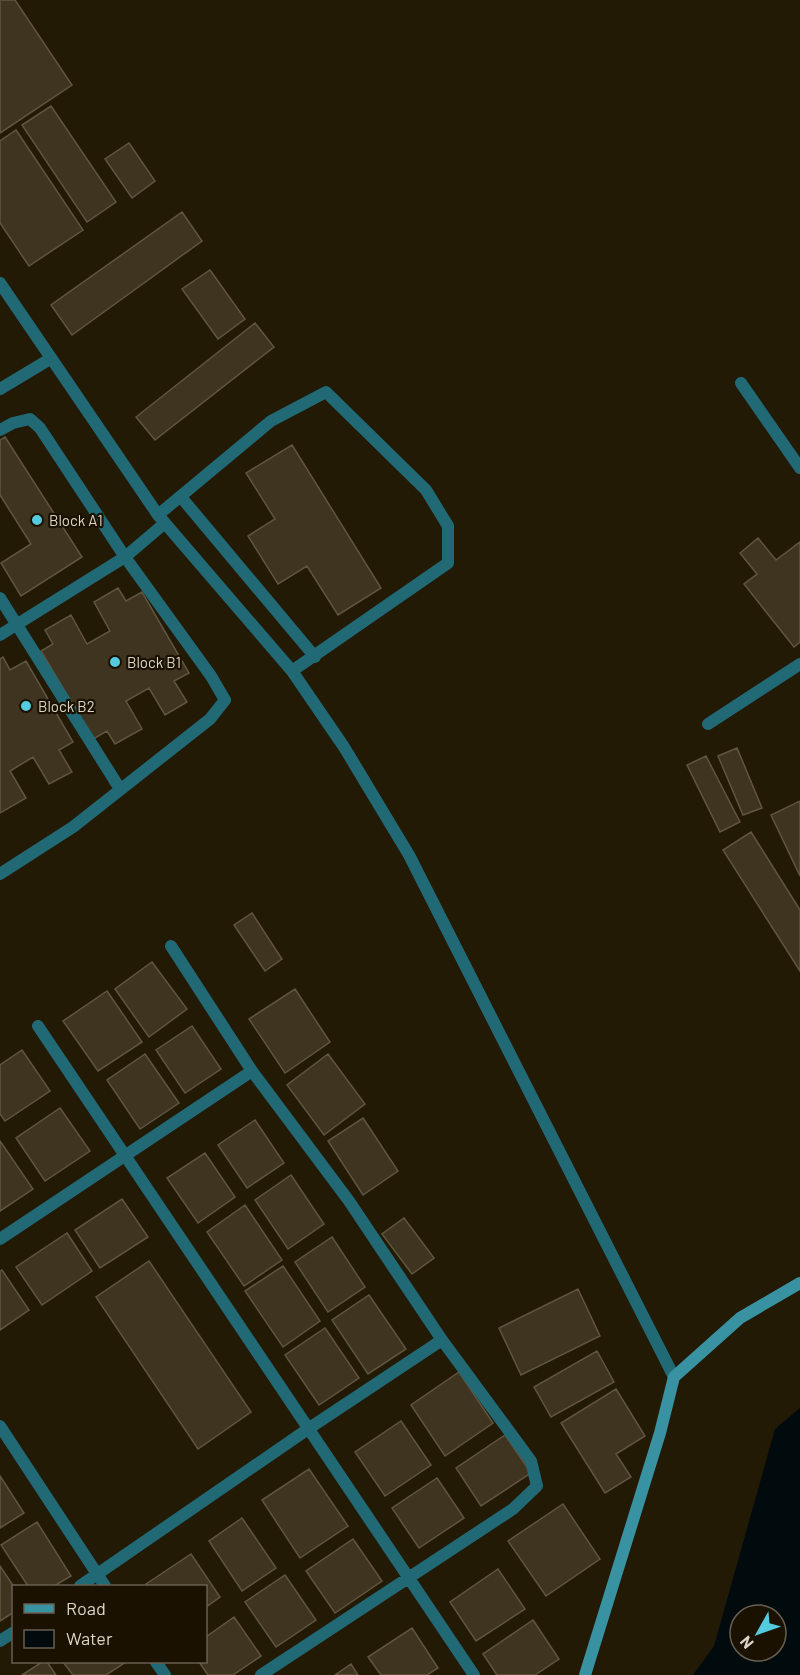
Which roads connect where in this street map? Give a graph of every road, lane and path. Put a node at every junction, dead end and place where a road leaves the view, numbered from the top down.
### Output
1 (0, 284) edge
2 (50, 358) junction
3 (741, 383) dead end
4 (0, 389) edge
5 (0, 430) edge
6 (800, 468) edge
7 (181, 497) junction
8 (162, 519) junction
9 (125, 557) junction
10 (0, 598) edge
11 (17, 625) junction
12 (0, 635) edge
13 (315, 657) junction
14 (800, 664) edge
15 (292, 671) junction
16 (708, 724) dead end
17 (120, 789) junction
18 (0, 874) edge
19 (171, 946) dead end
20 (38, 1026) dead end
21 (252, 1071) junction
22 (125, 1155) junction
23 (0, 1239) edge
24 (800, 1283) edge
25 (442, 1340) junction
26 (674, 1377) junction
27 (0, 1426) edge
28 (308, 1428) junction
29 (97, 1575) junction
30 (409, 1578) junction
31 (83, 1585) edge
32 (104, 1585) edge
33 (261, 1675) edge
34 (474, 1675) edge
35 (585, 1675) edge

1 - 2 street
2 - 4 street
2 - 8 street
3 - 6 street
5 - 9 street
7 - 8 street
7 - 13 street
7 - 13 street
8 - 9 street
8 - 15 street
9 - 11 street
9 - 17 street
10 - 11 street
11 - 12 street
11 - 17 street
13 - 15 street
14 - 16 street
15 - 26 street
17 - 18 street
19 - 21 street
20 - 22 street
21 - 22 street
21 - 25 street
22 - 23 street
22 - 28 street
24 - 26 street
25 - 28 street
25 - 30 street
26 - 35 street
27 - 29 street
28 - 29 street
28 - 30 street
29 - 31 street
29 - 32 street
30 - 33 street
30 - 34 street

